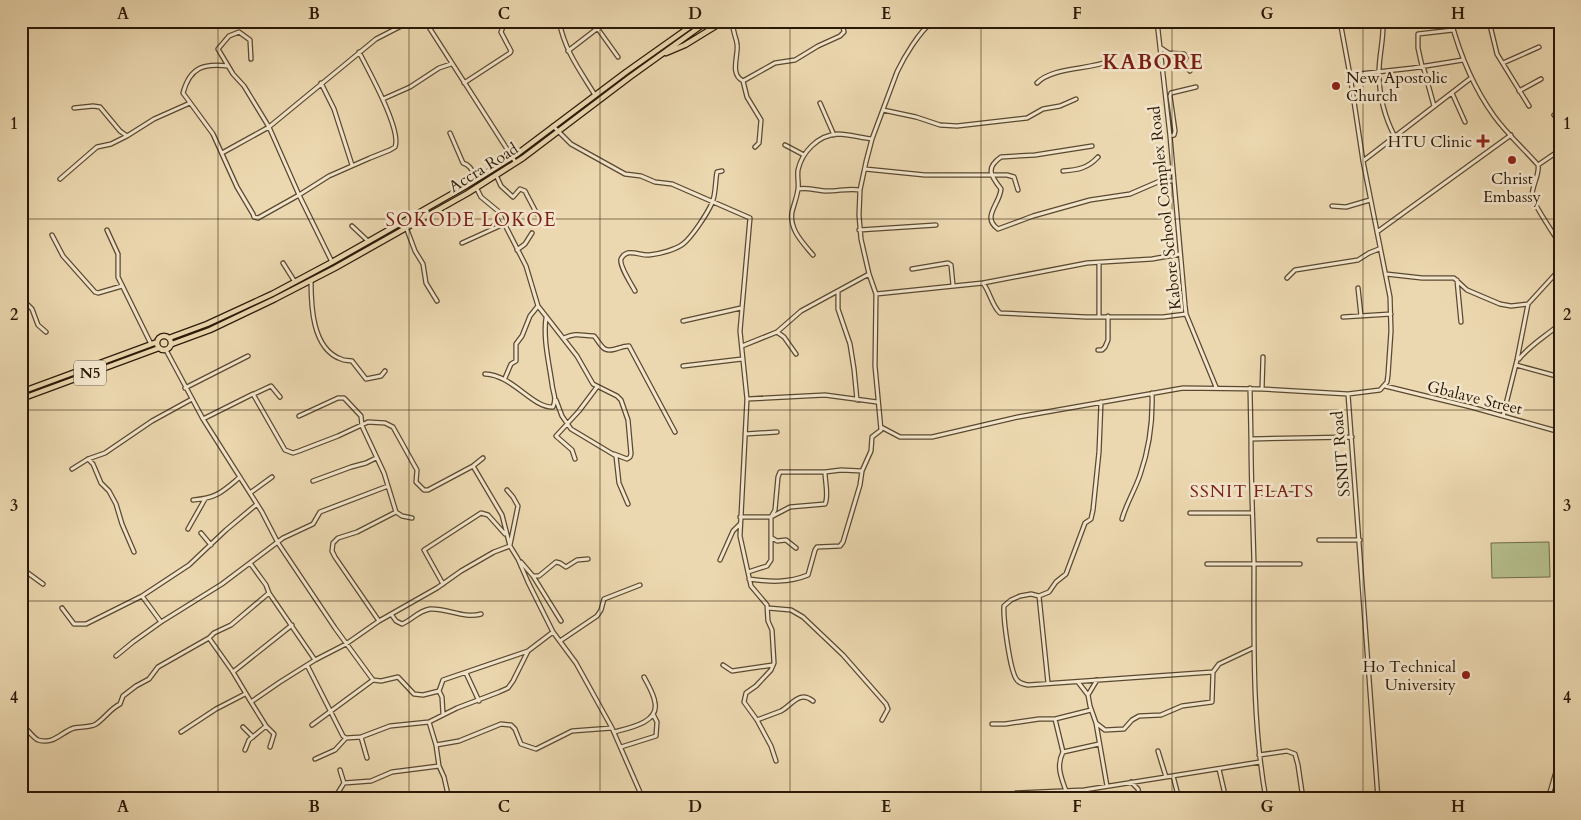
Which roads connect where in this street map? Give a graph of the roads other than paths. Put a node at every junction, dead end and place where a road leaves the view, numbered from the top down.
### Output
1 (411, 21) edge
2 (425, 21) edge
3 (509, 21) edge
4 (559, 21) edge
5 (607, 21) edge
6 (698, 21) edge
7 (708, 21) edge
8 (724, 21) edge
9 (733, 21) edge
10 (842, 21) edge
11 (934, 21) edge
12 (1157, 21) edge
13 (1340, 21) edge
14 (1383, 21) edge
15 (1451, 21) edge
16 (1489, 21) edge
17 (598, 29) junction
18 (1454, 30) junction
19 (671, 40) junction
20 (694, 40) junction
21 (680, 41) junction
22 (1539, 47) dead end
23 (1160, 48) junction
24 (568, 51) junction
25 (359, 52) junction
26 (1168, 53) junction
27 (662, 54) junction
28 (618, 57) dead end
29 (251, 59) dead end
30 (1463, 60) junction
31 (1110, 61) dead end
32 (1503, 63) junction
33 (451, 64) junction
34 (1183, 64) junction
35 (228, 66) junction
36 (1423, 66) junction
37 (1190, 71) dead end
38 (1379, 72) junction
39 (1350, 75) junction
40 (1426, 75) junction
41 (1471, 78) junction
42 (1541, 79) dead end
43 (743, 80) junction
44 (1412, 81) dead end
45 (321, 83) junction
46 (464, 83) junction
47 (1037, 83) dead end
48 (1196, 87) dead end
49 (1519, 91) junction
50 (1452, 93) junction
51 (595, 95) junction
52 (383, 99) junction
53 (1076, 99) dead end
54 (190, 103) junction
55 (820, 104) dead end
56 (1434, 106) junction
57 (1529, 106) dead end
58 (74, 108) dead end
59 (883, 110) junction
60 (1554, 115) dead end
61 (1464, 122) dead end
62 (1560, 122) edge
63 (553, 126) junction
64 (269, 128) junction
65 (557, 131) junction
66 (450, 133) dead end
67 (834, 135) junction
68 (1511, 135) junction
69 (127, 136) junction
70 (1170, 136) junction
71 (1395, 137) junction
72 (872, 139) junction
73 (786, 145) dead end
74 (1092, 146) dead end
75 (755, 147) dead end
76 (1560, 150) edge
77 (222, 153) junction
78 (804, 155) junction
79 (1098, 157) dead end
80 (512, 158) junction
81 (1363, 161) junction
82 (516, 163) junction
83 (352, 165) junction
84 (1538, 165) junction
85 (865, 169) junction
86 (722, 171) dead end
87 (1063, 171) dead end
88 (991, 174) junction
89 (496, 175) junction
90 (60, 179) dead end
91 (477, 180) junction
92 (1174, 181) junction
93 (476, 187) junction
94 (798, 189) junction
95 (860, 190) junction
96 (1018, 190) dead end
97 (299, 196) junction
98 (1370, 200) junction
99 (713, 202) junction
100 (1332, 206) dead end
101 (537, 214) dead end
102 (504, 224) junction
103 (936, 225) dead end
104 (352, 226) dead end
105 (406, 226) junction
106 (107, 230) dead end
107 (860, 230) junction
108 (1377, 232) junction
109 (532, 233) dead end
110 (52, 235) dead end
111 (368, 241) junction
112 (462, 243) dead end
113 (1560, 244) edge
114 (1379, 249) junction
115 (517, 250) junction
116 (1180, 254) junction
117 (813, 255) dead end
118 (332, 262) junction
119 (283, 263) dead end
120 (1099, 263) junction
121 (912, 269) dead end
122 (1560, 269) edge
123 (869, 274) junction
124 (1386, 274) junction
125 (1287, 278) dead end
126 (1456, 280) junction
127 (311, 281) junction
128 (295, 282) junction
129 (983, 283) junction
130 (122, 286) junction
131 (954, 286) junction
132 (1358, 288) dead end
133 (838, 290) junction
134 (635, 291) dead end
135 (876, 294) junction
136 (21, 301) edge
137 (437, 301) dead end
138 (1528, 304) junction
139 (538, 306) junction
140 (742, 308) junction
141 (1186, 314) junction
142 (1391, 314) junction
143 (1099, 316) junction
144 (1108, 316) junction
145 (1361, 316) junction
146 (546, 317) junction
147 (1343, 317) dead end
148 (683, 321) dead end
149 (1462, 322) dead end
150 (1560, 324) edge
151 (46, 332) dead end
152 (777, 332) junction
153 (169, 338) junction
154 (564, 338) junction
155 (157, 342) junction
156 (152, 344) junction
157 (172, 344) junction
158 (742, 346) junction
159 (1520, 346) junction
160 (159, 348) junction
161 (1527, 349) junction
162 (166, 350) junction
163 (1098, 350) dead end
164 (796, 354) dead end
165 (248, 356) dead end
166 (1263, 357) dead end
167 (742, 358) junction
168 (1517, 360) junction
169 (1516, 365) junction
170 (683, 366) dead end
171 (385, 371) dead end
172 (485, 374) dead end
173 (1560, 377) edge
174 (505, 378) junction
175 (1384, 386) junction
176 (597, 387) junction
177 (1216, 387) junction
178 (185, 388) junction
179 (1250, 388) junction
180 (1262, 389) junction
181 (21, 392) edge
182 (254, 394) junction
183 (1152, 394) junction
184 (1348, 394) junction
185 (280, 397) dead end
186 (21, 398) edge
187 (747, 398) junction
188 (192, 399) junction
189 (556, 400) junction
190 (857, 400) junction
191 (877, 402) junction
192 (1101, 402) junction
193 (299, 416) dead end
194 (1503, 416) junction
195 (203, 419) junction
196 (567, 424) junction
197 (362, 426) junction
198 (880, 427) junction
199 (675, 432) dead end
200 (777, 432) dead end
201 (1560, 432) edge
202 (746, 434) junction
203 (1352, 437) junction
204 (1251, 439) junction
205 (614, 454) junction
206 (376, 458) junction
207 (483, 458) dead end
208 (576, 459) dead end
209 (88, 460) junction
210 (473, 466) junction
211 (72, 469) dead end
212 (862, 471) junction
213 (825, 472) junction
214 (240, 477) junction
215 (272, 477) dead end
216 (313, 481) dead end
217 (388, 486) junction
218 (507, 490) dead end
219 (250, 493) junction
220 (1252, 493) junction
221 (1297, 494) dead end
222 (205, 499) junction
223 (193, 500) dead end
224 (257, 504) junction
225 (628, 504) dead end
226 (396, 512) junction
227 (1190, 513) dead end
228 (1252, 513) junction
229 (740, 517) junction
230 (770, 517) junction
231 (412, 518) dead end
232 (1122, 519) dead end
233 (740, 524) junction
234 (188, 529) dead end
235 (201, 533) dead end
236 (506, 536) junction
237 (772, 538) junction
238 (1319, 540) dead end
239 (1360, 540) junction
240 (278, 543) junction
241 (211, 545) junction
242 (510, 546) junction
243 (796, 548) dead end
244 (134, 552) dead end
245 (518, 559) junction
246 (588, 560) dead end
247 (720, 560) dead end
248 (250, 564) junction
249 (1207, 564) dead end
250 (1300, 564) dead end
251 (1254, 565) junction
252 (21, 568) edge
253 (748, 572) junction
254 (532, 576) junction
255 (749, 579) junction
256 (43, 584) dead end
257 (443, 584) junction
258 (640, 584) dead end
259 (269, 593) junction
260 (142, 596) junction
261 (1039, 596) junction
262 (62, 608) dead end
263 (768, 608) junction
264 (391, 614) junction
265 (481, 614) dead end
266 (379, 621) junction
267 (560, 621) dead end
268 (161, 622) junction
269 (292, 625) junction
270 (553, 632) junction
271 (209, 638) junction
272 (560, 641) junction
273 (346, 644) junction
274 (1253, 647) junction
275 (528, 651) junction
276 (116, 656) dead end
277 (315, 660) junction
278 (307, 665) junction
279 (723, 665) dead end
280 (773, 665) junction
281 (233, 672) junction
282 (1213, 672) junction
283 (466, 673) junction
284 (644, 677) dead end
285 (373, 680) junction
286 (1097, 680) junction
287 (1077, 681) junction
288 (1048, 683) junction
289 (439, 691) junction
290 (245, 694) junction
291 (1088, 695) junction
292 (478, 701) junction
293 (813, 701) dead end
294 (251, 702) junction
295 (1091, 710) junction
296 (330, 711) junction
297 (443, 714) junction
298 (653, 714) junction
299 (1055, 719) junction
300 (757, 720) junction
301 (882, 720) dead end
302 (429, 722) junction
303 (1096, 723) junction
304 (21, 724) edge
305 (992, 724) dead end
306 (312, 725) dead end
307 (266, 726) junction
308 (243, 727) dead end
309 (613, 730) junction
310 (182, 732) dead end
311 (253, 737) junction
312 (361, 737) junction
313 (346, 738) junction
314 (1099, 744) junction
315 (436, 745) junction
316 (270, 747) dead end
317 (621, 747) junction
318 (245, 750) dead end
319 (1158, 751) dead end
320 (1063, 752) junction
321 (1259, 754) junction
322 (368, 758) dead end
323 (1560, 758) edge
324 (315, 759) dead end
325 (776, 761) dead end
326 (1260, 762) junction
327 (439, 766) junction
328 (1219, 769) junction
329 (340, 770) dead end
330 (1174, 776) junction
331 (1166, 777) junction
332 (1131, 782) junction
333 (344, 783) junction
334 (1107, 786) junction
335 (1067, 791) junction
336 (1016, 793) dead end
337 (448, 797) edge
338 (334, 799) edge
339 (438, 799) edge
340 (643, 799) edge
341 (1068, 799) edge
342 (1140, 799) edge
343 (1179, 799) edge
344 (1226, 799) edge
345 (1266, 799) edge
346 (1303, 799) edge
347 (1378, 799) edge
348 (1548, 799) edge

1 - 25 street
2 - 33 street
3 - 46 street
4 - 24 street
5 - 17 street
6 - 19 main road, Accra Road / N5
7 - 21 main road, Accra Road
8 - 20 main road
9 - 43 street
10 - 43 street
11 - 59 street
12 - 23 street, Kabore School Complex Road
13 - 39 street
14 - 38 street
15 - 18 street
16 - 32 street
17 - 24 street
17 - 28 street
18 - 30 street
18 - 36 street
19 - 21 main road
19 - 51 main road, Accra Road / N5
20 - 21 main road
20 - 27 main road
21 - 27 main road, Accra Road
22 - 32 street
23 - 26 street
23 - 70 street, Kabore School Complex Road
24 - 51 street
25 - 45 street
25 - 52 street
26 - 34 street
26 - 34 street
27 - 65 main road, Accra Road
29 - 35 street
30 - 36 street
30 - 41 street
31 - 47 street
32 - 49 street
33 - 46 street
33 - 52 street
34 - 37 street
35 - 54 street
35 - 64 street
36 - 38 street
36 - 40 street
38 - 39 street
38 - 71 street
39 - 81 street
40 - 44 street
40 - 56 street
41 - 50 street
41 - 68 street
42 - 49 street
43 - 75 street
45 - 64 street
45 - 83 street
46 - 80 street
48 - 70 street
49 - 57 street
50 - 56 street
50 - 61 street
51 - 63 main road, Accra Road / N5
52 - 83 street
53 - 59 street
54 - 69 street
54 - 77 street
55 - 67 street
56 - 71 street
58 - 69 street
59 - 72 street
60 - 62 street
63 - 65 street
63 - 80 main road, Accra Road / N5
64 - 77 street
64 - 97 street
65 - 82 main road, Accra Road
65 - 99 street
66 - 91 street
67 - 72 street
67 - 78 street
68 - 84 street
68 - 108 street
69 - 90 street
70 - 92 street, Kabore School Complex Road
71 - 81 street
72 - 85 street
73 - 78 street
74 - 88 street
76 - 84 street
77 - 97 street
78 - 94 street
79 - 87 street
80 - 82 street
80 - 91 main road, Accra Road / N5
81 - 98 street
82 - 89 main road, Accra Road
83 - 97 street
84 - 113 street
85 - 88 street
85 - 95 street
86 - 99 street
88 - 92 street
88 - 96 street
89 - 93 main road, Accra Road
89 - 101 street
91 - 111 main road, Accra Road / N5
92 - 116 street, Kabore School Complex Road
93 - 102 street
93 - 105 main road, Accra Road
94 - 95 street
94 - 117 street
95 - 107 street
97 - 118 street
98 - 100 street
98 - 108 street
99 - 134 street
99 - 140 street
102 - 112 street
102 - 115 street
103 - 107 street
104 - 111 street
105 - 127 main road, Accra Road
105 - 137 street
106 - 130 street
107 - 123 street
108 - 114 street
109 - 115 street
110 - 130 street
111 - 118 main road, Accra Road / N5
114 - 124 street
114 - 125 street
115 - 139 street
116 - 120 street
116 - 141 street, Kabore School Complex Road
118 - 128 main road, Accra Road / N5
119 - 128 street
120 - 129 street
120 - 143 street
121 - 131 street
122 - 138 street
123 - 133 street
123 - 135 street
124 - 126 street
124 - 142 street
126 - 138 street
126 - 149 street
127 - 157 main road, Accra Road
127 - 171 street
128 - 153 main road, Accra Road / N5
129 - 131 street
129 - 143 street
130 - 156 street
131 - 135 street
132 - 145 street
133 - 152 street
133 - 190 street
135 - 191 street
136 - 151 street
138 - 159 street
139 - 146 street
139 - 174 street
140 - 148 street
140 - 158 street
141 - 144 street
141 - 177 street, Kabore School Complex Road
142 - 145 street
142 - 175 street
143 - 144 street
144 - 163 street
145 - 147 street
146 - 154 street
146 - 189 street
150 - 161 street
152 - 158 street
152 - 164 street
153 - 155 main road, Accra Road / N5
153 - 157 main road
154 - 176 street
154 - 199 street
155 - 156 main road, Accra Road / N5
155 - 160 main road
156 - 181 main road, Accra Road / N5
157 - 162 main road, Accra Road
158 - 167 street
159 - 161 street
159 - 168 street
160 - 162 main road
160 - 186 main road, N5
161 - 168 street
162 - 178 street
165 - 178 street
166 - 180 street
167 - 170 street
167 - 187 street
168 - 169 street
169 - 173 street
169 - 194 street
172 - 174 street
174 - 189 street
175 - 184 street, SSNIT Road
175 - 194 street, Gbalave Street
176 - 196 street
176 - 205 street
177 - 179 street
177 - 183 street
178 - 188 street
179 - 180 street
179 - 204 street
180 - 184 street
182 - 185 street
182 - 195 street
182 - 197 street
183 - 192 street
183 - 232 street
184 - 203 street, SSNIT Road
187 - 190 street
187 - 202 street
188 - 195 street
188 - 209 street
189 - 196 street
190 - 191 street
191 - 198 street
192 - 198 street
192 - 261 street
193 - 197 street
194 - 201 street, Gbalave Street
195 - 214 street
196 - 205 street
196 - 208 street
197 - 206 street
197 - 210 street
198 - 212 street
200 - 202 street
202 - 229 street
203 - 204 street
203 - 239 street, SSNIT Road
204 - 220 street
205 - 225 street
206 - 216 street
206 - 217 street
207 - 210 street
209 - 211 street
209 - 244 street
210 - 236 street
212 - 213 street
212 - 255 street
213 - 230 street
213 - 230 street
214 - 219 street
214 - 222 street
215 - 219 street
217 - 226 street
217 - 240 street
218 - 242 street
219 - 224 street
220 - 221 street
220 - 228 street
222 - 223 street
222 - 234 street
224 - 240 street
224 - 241 street
226 - 231 street
226 - 266 street
227 - 228 street
228 - 251 street
229 - 230 street
229 - 233 street
230 - 237 street
233 - 247 street
233 - 253 street
235 - 241 street
236 - 242 street
236 - 257 street
237 - 243 street
237 - 253 street
238 - 239 street
239 - 347 street, SSNIT Road
240 - 248 street
240 - 273 street
241 - 260 street
242 - 245 street
242 - 257 street
245 - 254 street
245 - 270 street
246 - 254 street
248 - 259 street
248 - 268 street
249 - 251 street
250 - 251 street
251 - 274 street
252 - 256 street
253 - 255 street
254 - 267 street
255 - 263 street
257 - 264 street
258 - 272 street
259 - 269 street
259 - 271 street
260 - 262 street
260 - 268 street
261 - 288 street
261 - 288 street
263 - 280 street
263 - 301 street
264 - 265 street
264 - 266 street
266 - 273 street
268 - 276 street
269 - 277 street
269 - 281 street
270 - 272 street
270 - 275 street
271 - 281 street
271 - 304 street
272 - 309 street
273 - 277 street
273 - 285 street
274 - 282 street
274 - 321 street
275 - 283 street
275 - 292 street
277 - 278 street
278 - 294 street
278 - 296 street
279 - 280 street
280 - 300 street
281 - 290 street
282 - 286 street
282 - 303 street
283 - 289 street
283 - 292 street
284 - 298 street
285 - 289 street
285 - 296 street
286 - 287 street
286 - 291 street
287 - 288 street
287 - 291 street
289 - 297 street
290 - 294 street
290 - 310 street
291 - 295 street
292 - 297 street
293 - 300 street
294 - 307 street
295 - 299 street
295 - 303 street
296 - 306 street
296 - 313 street
297 - 302 street
298 - 309 street
298 - 317 street
299 - 305 street
299 - 320 street
300 - 325 street
302 - 312 street
302 - 315 street
303 - 314 street
307 - 311 street
307 - 316 street
308 - 311 street
309 - 315 street
309 - 317 street
311 - 318 street
312 - 313 street
312 - 322 street
313 - 324 street
314 - 320 street
314 - 334 street
315 - 327 street
317 - 340 street
319 - 331 street
320 - 335 street
321 - 326 street
321 - 346 street
323 - 348 street
326 - 328 street
326 - 345 street
327 - 333 street
327 - 337 street
328 - 330 street
328 - 344 street
329 - 333 street
330 - 331 street
330 - 343 street
331 - 332 street
332 - 334 street
332 - 342 street
333 - 338 street
334 - 335 street
335 - 336 street
335 - 341 street
337 - 339 street

